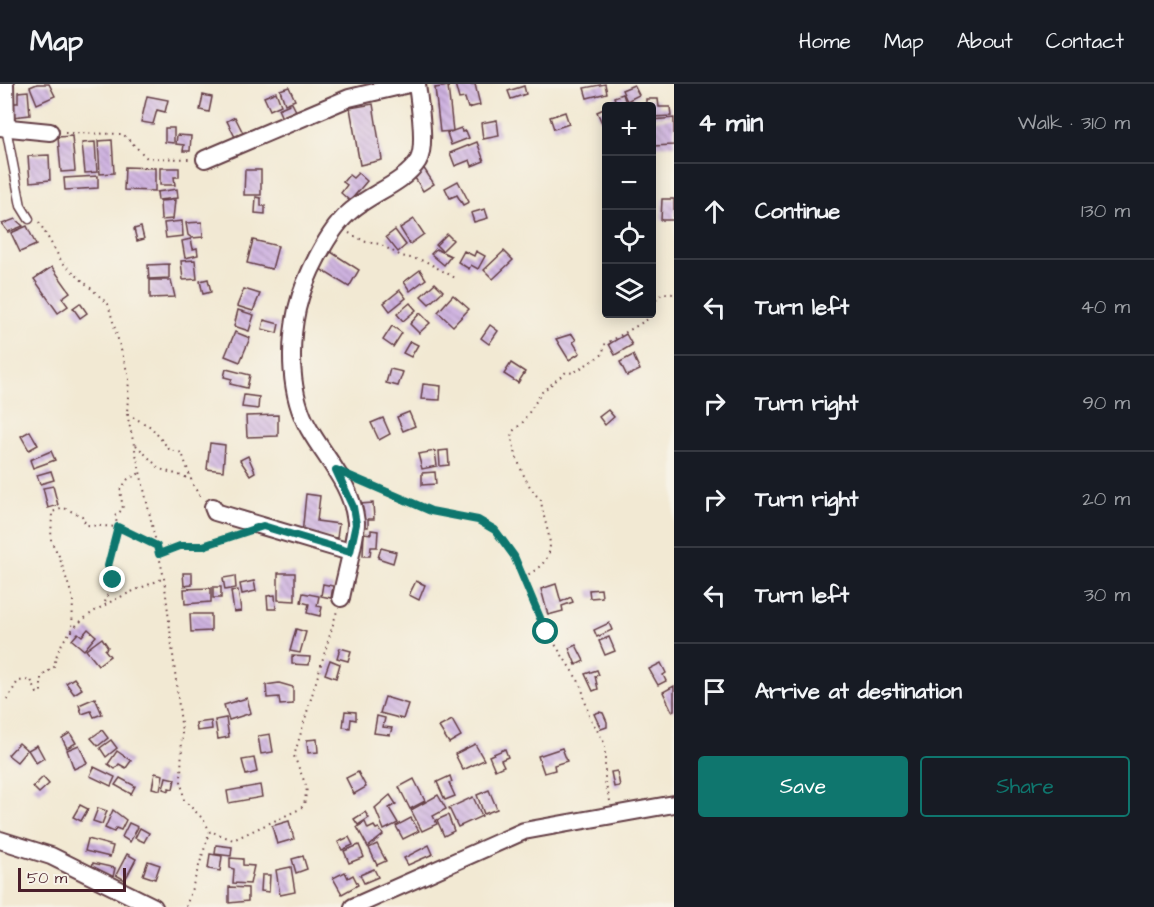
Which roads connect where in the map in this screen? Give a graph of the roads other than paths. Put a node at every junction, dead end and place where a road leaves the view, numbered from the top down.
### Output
1 (5, 84) edge
2 (409, 84) edge
3 (417, 84) edge
4 (3, 127) edge
5 (50, 132) road end
6 (205, 159) road end
7 (29, 219) dead end
8 (213, 507) road end
9 (350, 552) junction
10 (340, 598) road end
11 (674, 804) edge
12 (0, 840) edge
13 (154, 907) edge
14 (353, 907) edge

1 - 4 street
2 - 6 street
3 - 9 street
4 - 5 street
4 - 7 lane
8 - 9 street
9 - 10 street
11 - 14 street
12 - 13 street

